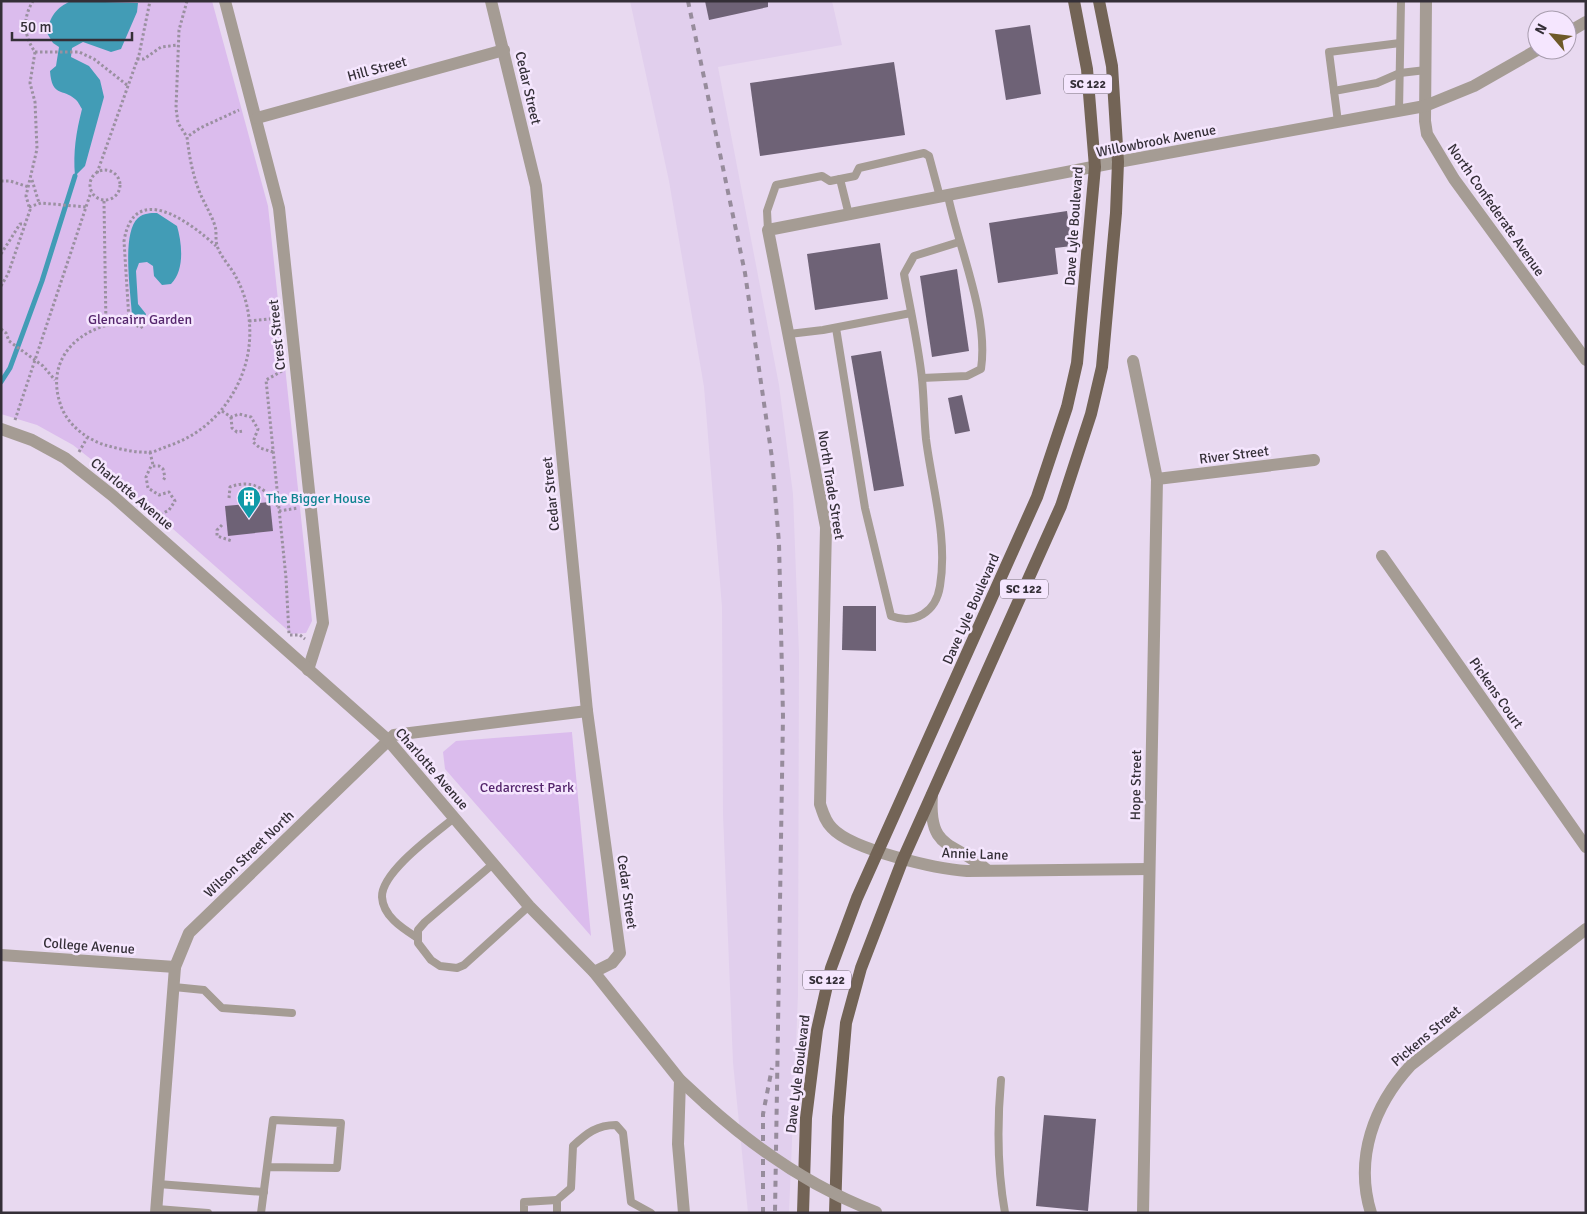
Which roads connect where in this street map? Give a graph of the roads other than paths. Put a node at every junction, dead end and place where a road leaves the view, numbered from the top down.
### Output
1 (225, 1) edge
2 (490, 1) edge
3 (1074, 1) edge
4 (1100, 1) edge
5 (1401, 1) edge
6 (1426, 1) edge
7 (1400, 43) junction
8 (504, 50) junction
9 (1527, 56) edge
10 (1426, 70) junction
11 (1400, 73) junction
12 (1334, 91) junction
13 (1425, 106) junction
14 (1399, 111) junction
15 (257, 118) junction
16 (1338, 122) junction
17 (1118, 162) junction
18 (1094, 167) junction
19 (840, 179) junction
20 (944, 196) junction
21 (849, 215) junction
22 (768, 230) junction
23 (959, 242) junction
24 (911, 312) junction
25 (836, 328) junction
26 (789, 334) junction
27 (1586, 360) edge
28 (1133, 361) dead end
29 (922, 378) junction
30 (7, 431) edge
31 (1314, 460) dead end
32 (1157, 479) junction
33 (1382, 556) dead end
34 (308, 670) junction
35 (588, 711) junction
36 (388, 740) junction
37 (821, 777) joint
38 (932, 793) junction
39 (454, 818) junction
40 (1586, 847) edge
41 (878, 851) junction
42 (903, 859) junction
43 (493, 864) junction
44 (1149, 869) junction
45 (986, 870) junction
46 (529, 906) junction
47 (1586, 929) edge
48 (416, 937) junction
49 (1, 955) edge
50 (175, 967) junction
51 (594, 972) junction
52 (174, 987) junction
53 (292, 1013) dead end
54 (680, 1080) junction
55 (1001, 1080) dead end
56 (267, 1167) junction
57 (158, 1184) junction
58 (264, 1192) junction
59 (557, 1200) junction
60 (156, 1211) edge
61 (877, 1212) edge
62 (208, 1213) edge
63 (262, 1213) edge
64 (524, 1213) edge
65 (557, 1213) edge
66 (651, 1213) edge
67 (684, 1213) edge
68 (803, 1213) edge
69 (834, 1213) edge
70 (1005, 1213) edge
71 (1143, 1213) edge
72 (1371, 1213) edge

1 - 15 street, Crest Street
2 - 8 street, Cedar Street
3 - 18 main road, Dave Lyle Boulevard / SC 122
4 - 17 main road, SC 122
5 - 7 lane
6 - 10 street, North Confederate Avenue
7 - 11 lane
7 - 12 lane
8 - 15 street, Hill Street
8 - 35 street, Cedar Street
9 - 13 street, Willowbrook Avenue
10 - 11 lane
10 - 13 street, North Confederate Avenue
11 - 12 lane
11 - 14 lane
12 - 16 lane
13 - 14 street, Willowbrook Avenue
13 - 27 street, North Confederate Avenue
14 - 16 street, Willowbrook Avenue
15 - 34 street, Crest Street
16 - 17 street, Willowbrook Avenue
17 - 18 street, Willowbrook Avenue
17 - 38 main road, SC 122
18 - 20 street, Willowbrook Avenue
18 - 41 main road, Dave Lyle Boulevard / SC 122
19 - 20 lane
19 - 21 lane
19 - 22 lane
20 - 21 street, Willowbrook Avenue
20 - 23 lane
21 - 22 street, Willowbrook Avenue
22 - 26 street, North Trade Street
23 - 24 lane
23 - 29 lane
24 - 25 lane
24 - 29 lane
25 - 26 lane
25 - 29 lane
26 - 37 street, North Trade Street
28 - 32 street, Hope Street
30 - 34 street, Charlotte Avenue
31 - 32 street, River Street
32 - 44 street, Hope Street
33 - 40 street, Pickens Court
34 - 36 street, Charlotte Avenue
35 - 36 street, Wilson Street North
35 - 51 street, Cedar Street
36 - 39 street, Charlotte Avenue
36 - 50 street, Wilson Street North
37 - 41 street, Annie Lane
38 - 42 main road, SC 122
38 - 45 street
39 - 43 street, Charlotte Avenue
39 - 48 lane
41 - 42 street, Annie Lane
41 - 68 main road, Dave Lyle Boulevard / SC 122
42 - 45 street, Annie Lane
42 - 69 main road, SC 122
43 - 46 street, Charlotte Avenue
43 - 48 lane
44 - 45 street, Annie Lane
44 - 71 street, Hope Street
46 - 48 lane
46 - 51 street, Charlotte Avenue
47 - 72 street, Pickens Street
49 - 50 street, College Avenue
50 - 52 street, Wilson Street North
51 - 54 street, Charlotte Avenue
52 - 53 lane
52 - 57 street, Wilson Street North
54 - 61 street, Charlotte Avenue, bridge
54 - 67 street
55 - 70 lane
56 - 56 lane
56 - 58 lane
57 - 58 lane
57 - 60 street, Wilson Street North
58 - 63 lane
59 - 64 lane
59 - 65 lane
59 - 66 lane
60 - 62 lane

